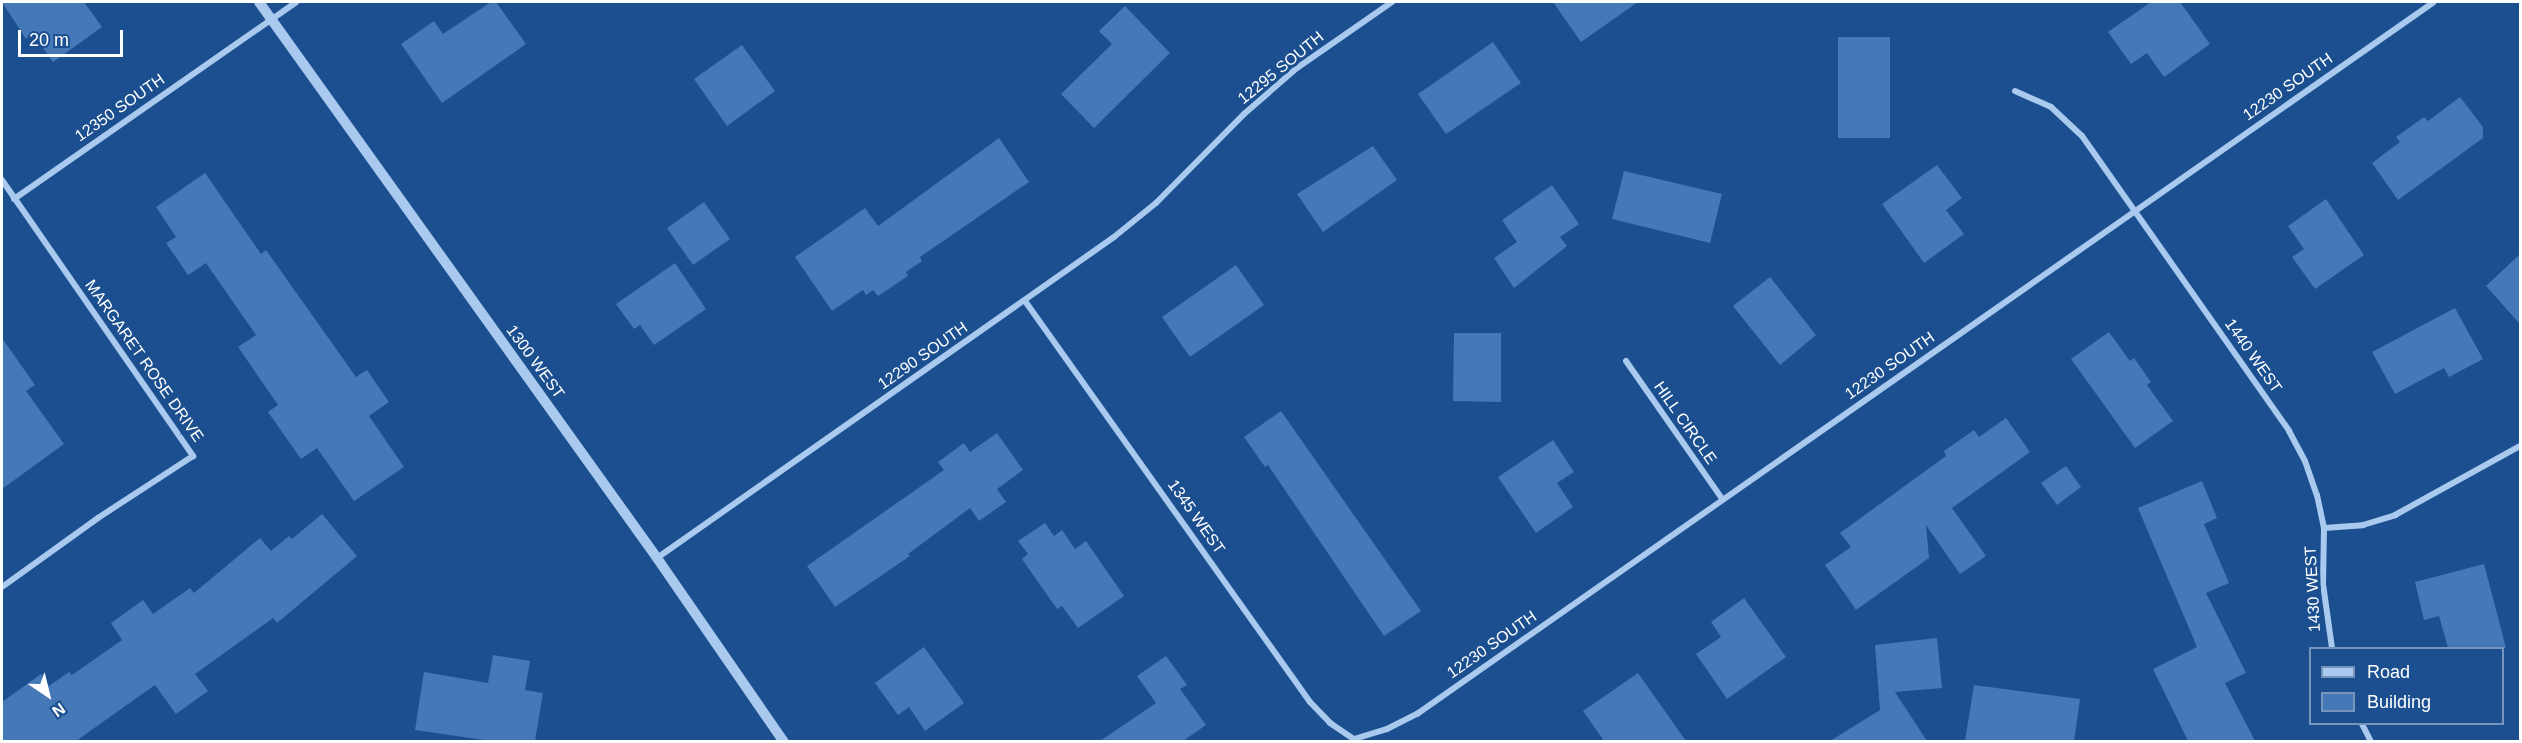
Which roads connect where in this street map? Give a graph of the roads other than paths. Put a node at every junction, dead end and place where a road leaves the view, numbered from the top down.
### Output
1 (259, 2) edge
2 (296, 2) edge
3 (1392, 2) edge
4 (2434, 2) edge
5 (271, 19) junction
6 (2015, 91) dead end
7 (1196, 165) joint
8 (2, 180) edge
9 (14, 199) junction
10 (2135, 211) junction
11 (1025, 301) junction
12 (1626, 361) dead end
13 (2520, 446) edge
14 (1723, 500) junction
15 (2324, 528) junction
16 (657, 558) junction
17 (2, 587) edge
18 (2332, 647) edge
19 (2363, 725) edge
20 (1354, 739) joint
21 (784, 741) edge
22 (2371, 741) edge

1 - 5 street, 1300 WEST
2 - 5 street, 12350 SOUTH
3 - 7 street, 12295 SOUTH
4 - 10 street, 12230 SOUTH
5 - 9 street, 12350 SOUTH
5 - 16 street, 1300 WEST
6 - 10 street, 1440 WEST
7 - 11 street, 12290 SOUTH
8 - 9 street, MARGARET ROSE DRIVE
9 - 17 street, MARGARET ROSE DRIVE
10 - 14 street, 12230 SOUTH
10 - 15 street, 1440 WEST
11 - 16 street, 12290 SOUTH
11 - 20 street, 1345 WEST
12 - 14 street, HILL CIRCLE
13 - 15 street
14 - 20 street, 12230 SOUTH
15 - 18 street, 1430 WEST
16 - 21 street, 1300 WEST
19 - 22 street

